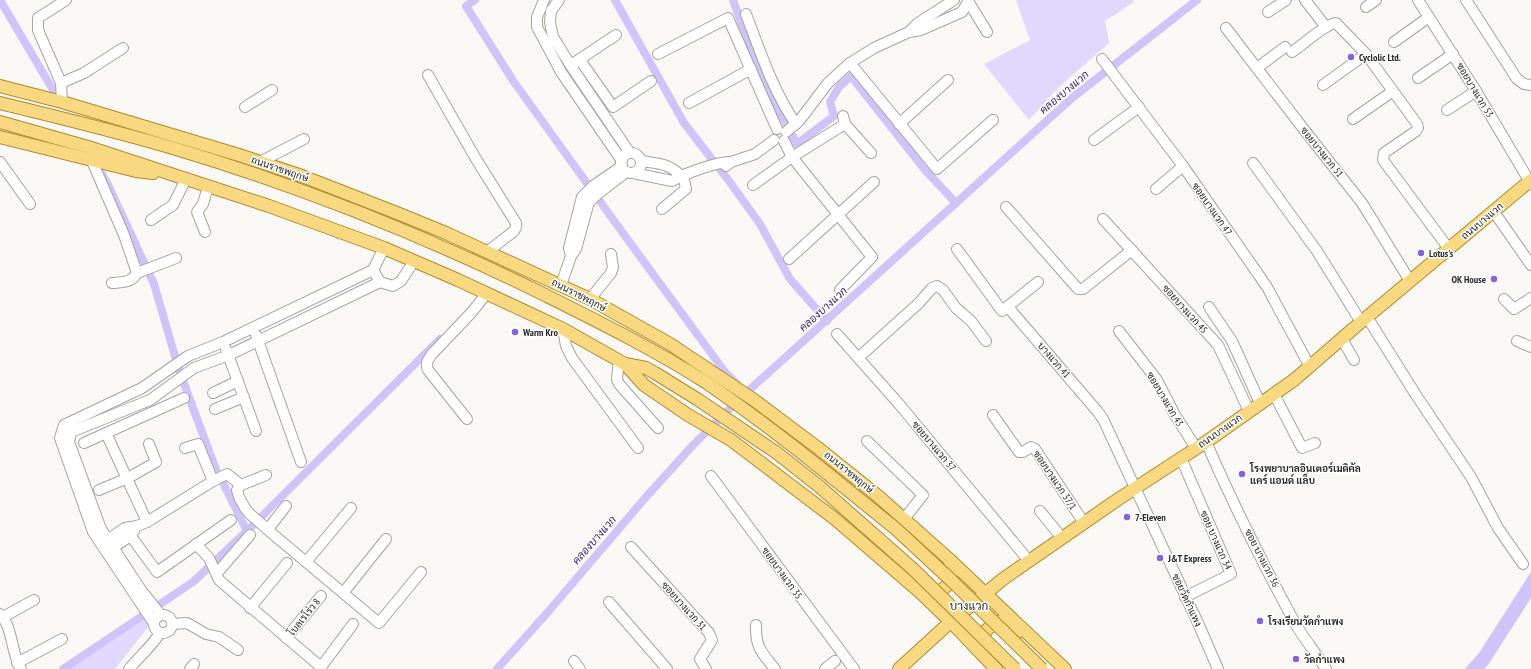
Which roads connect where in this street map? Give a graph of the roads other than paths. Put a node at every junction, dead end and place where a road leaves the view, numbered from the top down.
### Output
1 (66, 0) edge
2 (544, 0) edge
3 (559, 0) edge
4 (954, 0) edge
5 (957, 0) edge
6 (968, 0) edge
7 (1286, 0) edge
8 (1305, 0) edge
9 (1376, 0) edge
10 (1418, 0) edge
11 (1466, 0) edge
12 (1366, 7) dead end
13 (941, 8) junction
14 (1268, 12) dead end
15 (746, 14) dead end
16 (1429, 17) junction
17 (947, 19) junction
18 (1326, 27) junction
19 (1226, 28) dead end
20 (909, 32) junction
21 (987, 32) dead end
22 (616, 35) dead end
23 (1394, 42) dead end
24 (123, 48) dead end
25 (658, 54) dead end
26 (1366, 54) junction
27 (1453, 54) junction
28 (1102, 59) dead end
29 (580, 60) junction
30 (850, 63) junction
31 (571, 66) junction
32 (1257, 68) junction
33 (751, 69) junction
34 (560, 72) junction
35 (428, 75) dead end
36 (1418, 78) dead end
37 (948, 80) dead end
38 (651, 81) dead end
39 (61, 83) junction
40 (1323, 85) dead end
41 (1531, 85) edge
42 (0, 86) edge
43 (272, 90) dead end
44 (1393, 91) junction
45 (1476, 91) junction
46 (62, 102) junction
47 (0, 103) edge
48 (689, 103) dead end
49 (244, 107) dead end
50 (1139, 107) junction
51 (1447, 110) dead end
52 (993, 120) dead end
53 (1353, 120) dead end
54 (0, 122) edge
55 (796, 124) junction
56 (898, 124) junction
57 (780, 136) junction
58 (0, 137) edge
59 (180, 137) junction
60 (304, 140) dead end
61 (1094, 140) dead end
62 (630, 153) junction
63 (871, 153) dead end
64 (792, 157) junction
65 (92, 161) junction
66 (642, 161) junction
67 (0, 162) edge
68 (260, 162) junction
69 (1253, 162) dead end
70 (1183, 166) junction
71 (625, 168) junction
72 (166, 172) junction
73 (682, 175) junction
74 (186, 178) junction
75 (265, 178) junction
76 (874, 182) dead end
77 (1530, 182) edge
78 (753, 185) dead end
79 (208, 186) junction
80 (1156, 189) dead end
81 (30, 204) dead end
82 (1006, 207) dead end
83 (662, 209) dead end
84 (1494, 212) junction
85 (838, 214) junction
86 (1103, 219) dead end
87 (151, 220) dead end
88 (205, 232) dead end
89 (384, 248) junction
90 (958, 249) dead end
91 (1449, 249) junction
92 (1132, 250) junction
93 (487, 252) junction
94 (611, 254) dead end
95 (176, 258) dead end
96 (789, 259) dead end
97 (414, 261) junction
98 (1531, 265) edge
99 (373, 270) junction
100 (137, 273) junction
101 (1410, 281) junction
102 (380, 282) junction
103 (1038, 282) dead end
104 (112, 283) dead end
105 (561, 285) junction
106 (840, 290) dead end
107 (487, 293) junction
108 (1531, 298) edge
109 (590, 299) junction
110 (1504, 299) dead end
111 (1008, 307) junction
112 (1209, 308) dead end
113 (1364, 319) junction
114 (254, 327) junction
115 (563, 329) junction
116 (1119, 331) dead end
117 (837, 334) dead end
118 (1342, 339) junction
119 (258, 340) junction
120 (986, 341) dead end
121 (1517, 341) dead end
122 (224, 342) junction
123 (1531, 347) edge
124 (229, 355) junction
125 (858, 358) junction
126 (1354, 360) dead end
127 (622, 362) junction
128 (1310, 368) junction
129 (238, 381) junction
130 (213, 393) dead end
131 (1274, 394) junction
132 (244, 397) junction
133 (184, 398) dead end
134 (1260, 403) junction
135 (215, 409) dead end
136 (1249, 411) junction
137 (993, 415) dead end
138 (467, 419) dead end
139 (658, 428) dead end
140 (256, 431) dead end
141 (106, 433) junction
142 (867, 441) dead end
143 (1206, 442) junction
144 (84, 443) dead end
145 (1315, 443) dead end
146 (149, 444) dead end
147 (186, 448) dead end
148 (638, 448) dead end
149 (1196, 448) junction
150 (1181, 458) junction
151 (301, 462) dead end
152 (266, 475) dead end
153 (711, 476) dead end
154 (128, 478) junction
155 (213, 480) junction
156 (241, 486) junction
157 (1135, 488) junction
158 (99, 490) dead end
159 (286, 506) dead end
160 (351, 508) dead end
161 (1040, 511) dead end
162 (904, 519) junction
163 (231, 520) dead end
164 (147, 522) junction
165 (1084, 523) junction
166 (265, 527) junction
167 (128, 532) junction
168 (250, 535) dead end
169 (1062, 538) junction
170 (386, 539) dead end
171 (196, 544) junction
172 (107, 546) junction
173 (631, 547) dead end
174 (950, 560) junction
175 (1029, 561) junction
176 (306, 562) junction
177 (287, 563) dead end
178 (1523, 564) dead end
179 (216, 570) junction
180 (422, 572) dead end
181 (343, 593) junction
182 (921, 593) junction
183 (986, 593) junction
184 (321, 596) dead end
185 (1185, 597) junction
186 (34, 600) dead end
187 (609, 602) dead end
188 (250, 608) junction
189 (2, 619) edge
190 (951, 622) junction
191 (172, 624) junction
192 (353, 624) dead end
193 (157, 625) junction
194 (756, 625) dead end
195 (286, 638) junction
196 (62, 640) dead end
197 (1041, 647) junction
198 (238, 650) dead end
199 (836, 661) dead end
200 (18, 667) edge
201 (1214, 668) edge
202 (129, 669) edge
203 (666, 669) edge
204 (706, 669) edge
205 (775, 669) edge
206 (825, 669) edge
207 (854, 669) edge
208 (899, 669) edge
209 (998, 669) edge
210 (1015, 669) edge
211 (1042, 669) edge
212 (1065, 669) edge
213 (1326, 669) edge

1 - 39 street
2 - 34 street
3 - 31 street
4 - 13 street
5 - 6 street
6 - 17 street
6 - 21 street
7 - 14 street
8 - 18 street
9 - 12 street
10 - 16 street, ซอยบางแวก 53
11 - 41 street
13 - 17 street
13 - 20 street
15 - 55 street
16 - 23 street
16 - 27 street, ซอยบางแวก 53
17 - 20 street
18 - 26 street
18 - 32 street
19 - 32 street, ซอยบางแวก 51
20 - 30 street
22 - 29 street
24 - 39 street
25 - 33 street
26 - 40 street
26 - 44 street
27 - 36 street
27 - 45 street, ซอยบางแวก 53
28 - 50 street, ซอยบางแวก 47
29 - 31 street
29 - 38 street
30 - 55 street
30 - 56 street
31 - 34 street
31 - 62 street
32 - 101 street, ซอยบางแวก 51
33 - 48 street
33 - 57 street
34 - 71 street
35 - 93 street
37 - 56 street
39 - 46 street
42 - 46 main road, ถนนราชพฤกษ์
43 - 49 street
44 - 53 street
44 - 91 street
45 - 51 street
45 - 77 street, ซอยบางแวก 53
46 - 59 main road, ถนนราชพฤกษ์
47 - 75 main road, ถนนราชพฤกษ์
50 - 61 street
50 - 70 street, ซอยบางแวก 47
52 - 56 street
54 - 72 main road
55 - 57 street
57 - 64 street
57 - 73 street
58 - 65 main road
59 - 68 main road, ถนนราชพฤกษ์
59 - 75 main road
60 - 68 street
62 - 66 street
62 - 71 street
63 - 64 street
64 - 78 street
64 - 85 street
65 - 72 main road
65 - 100 street
66 - 71 street
66 - 73 street
67 - 81 street
68 - 93 main road, ถนนราชพฤกษ์
69 - 113 street
70 - 80 street
70 - 128 street, ซอยบางแวก 47
71 - 73 street
71 - 105 street
72 - 74 main road
73 - 83 street
74 - 79 main road
74 - 87 street
75 - 211 main road, ถนนราชพฤกษ์, bridge
76 - 85 street
77 - 84 main road, ถนนบางแวก
79 - 88 street
79 - 89 main road
82 - 92 street
84 - 91 main road, ถนนบางแวก
84 - 98 street
85 - 96 street
85 - 106 street
86 - 92 street, ซอยบางแวก 45
89 - 97 main road
89 - 99 street
90 - 111 street, บางแวก 41
91 - 101 main road, ถนนบางแวก
92 - 136 street, ซอยบางแวก 45
93 - 105 main road, ถนนราชพฤกษ์
94 - 109 street
95 - 100 street
97 - 102 street
97 - 107 main road
99 - 102 street
99 - 114 street
100 - 104 street
101 - 113 main road, ถนนบางแวก
102 - 119 street
103 - 111 street
105 - 109 main road, ถนนราชพฤกษ์
107 - 115 main road
107 - 138 street
108 - 110 street
109 - 162 main road, ถนนราชพฤกษ์
111 - 157 street, บางแวก 41
112 - 134 street
113 - 118 main road, ถนนบางแวก
113 - 178 street
114 - 119 street
114 - 122 street
115 - 127 main road
115 - 148 street
116 - 149 street, ซอยบางแวก 43
117 - 125 street, ซอยบางแวก 37
118 - 126 street
118 - 128 main road, ถนนบางแวก
119 - 124 street
119 - 151 street
120 - 125 street
121 - 123 street
122 - 124 street
122 - 172 street
124 - 129 street
124 - 172 street
125 - 175 street, ซอยบางแวก 37
127 - 139 street
127 - 182 main road
127 - 210 main road, bridge
128 - 131 main road, ถนนบางแวก
129 - 130 street
129 - 132 street
131 - 134 main road, ถนนบางแวก
131 - 145 street
132 - 135 street
132 - 140 street
133 - 141 street
134 - 136 main road, ถนนบางแวก
136 - 143 main road, ถนนบางแวก
137 - 165 street, ซอยบางแวก 37/1
141 - 144 street
141 - 154 street
142 - 162 street
143 - 149 main road, ถนนบางแวก
143 - 213 street, ซอย บางแวก 36
146 - 154 street
147 - 155 street
149 - 150 main road, ถนนบางแวก
150 - 157 main road, ถนนบางแวก
150 - 185 street, ซอย บางแวก 34
152 - 156 street
153 - 207 street, ซอยบางแวก 35
154 - 158 street
154 - 164 street
155 - 156 street
155 - 164 street
156 - 166 street
157 - 165 main road, ถนนบางแวก
157 - 185 street, ซอยวัดกำแพง
159 - 166 street
160 - 176 street
161 - 169 street
162 - 174 main road, ถนนราชพฤกษ์
163 - 171 street
164 - 167 street
165 - 169 main road, ถนนบางแวก
166 - 176 street
167 - 171 street
167 - 172 street
168 - 179 street
169 - 175 main road, ถนนบางแวก
170 - 181 street
171 - 179 street
172 - 193 street
173 - 204 street, ซอยบางแวก 31
174 - 182 main road
174 - 183 main road, ถนนราชพฤกษ์
175 - 183 main road, ถนนบางแวก
176 - 181 street
177 - 188 street
179 - 188 street
180 - 181 street
182 - 190 main road
183 - 190 main road, ถนนบางแวก
183 - 197 main road, ถนนราชพฤกษ์
184 - 195 street, โบลเรโร่ว 8
185 - 201 street, ซอยวัดกำแพง
186 - 189 street
187 - 203 street
188 - 195 street
189 - 200 street
190 - 208 main road, ถนนบางแวก
190 - 209 main road
191 - 193 street
191 - 193 street
191 - 198 street
192 - 195 street
193 - 202 street
194 - 205 street
196 - 200 street
197 - 209 main road
197 - 212 main road, ถนนราชพฤกษ์
199 - 206 street

